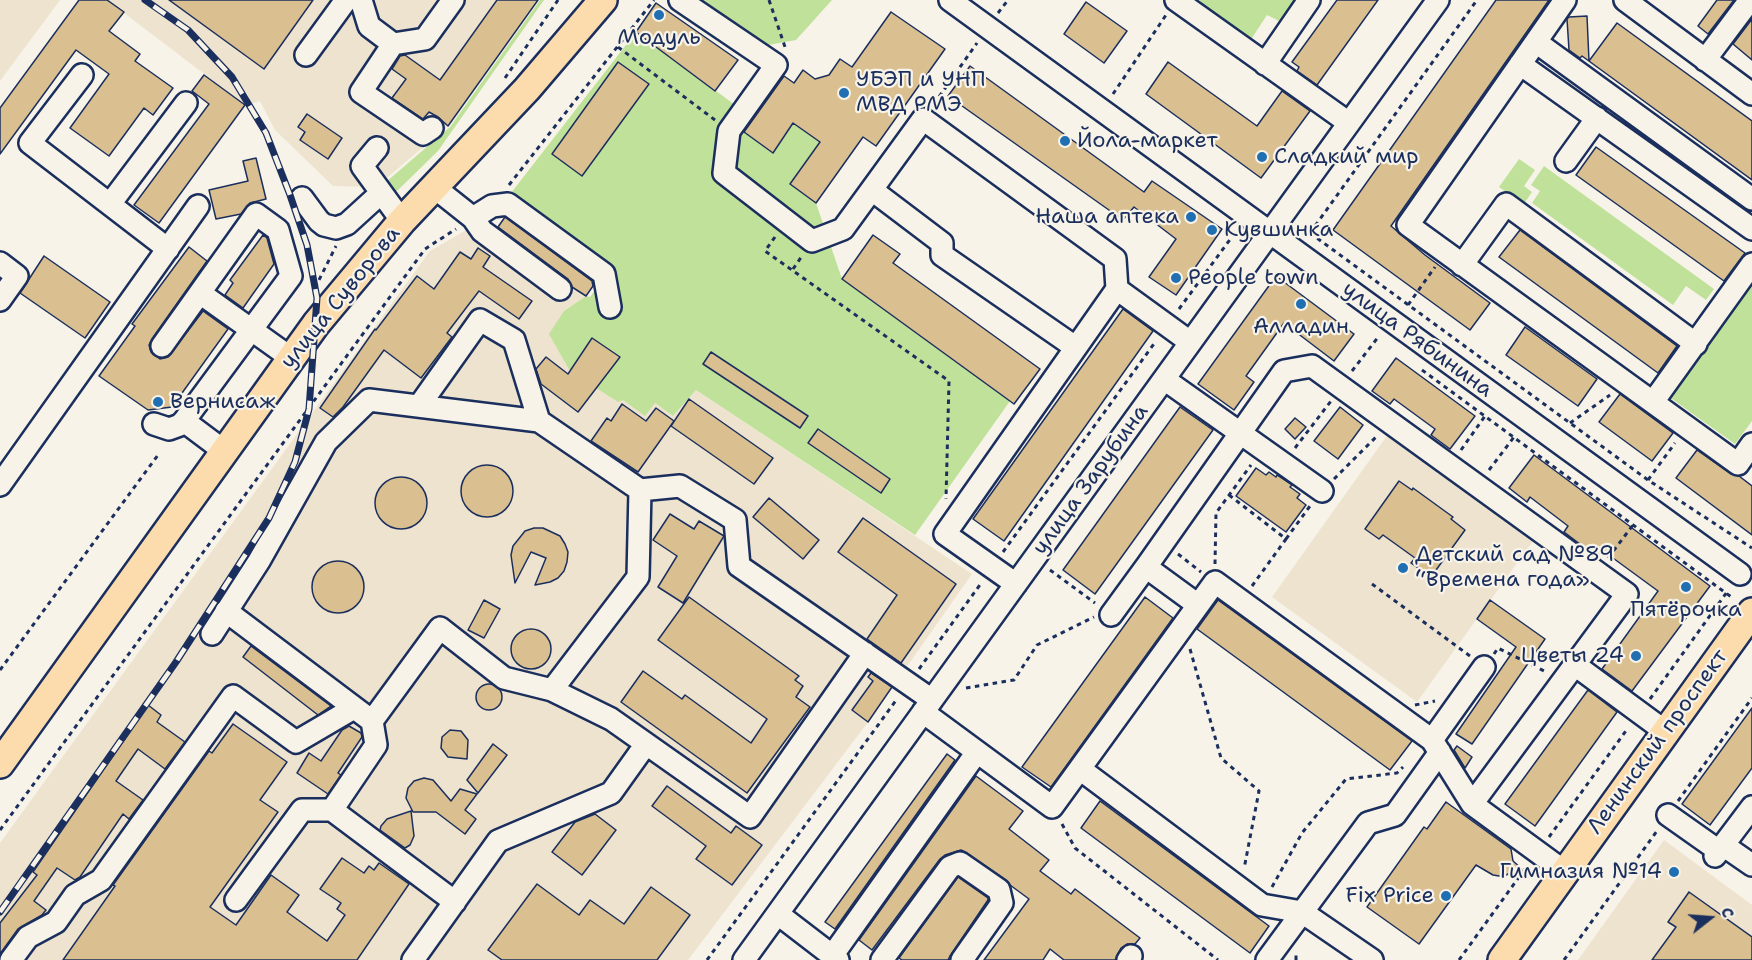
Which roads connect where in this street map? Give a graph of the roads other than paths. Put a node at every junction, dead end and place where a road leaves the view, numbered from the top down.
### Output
1 (346, 0) edge
2 (361, 0) edge
3 (453, 0) edge
4 (603, 0) edge
5 (680, 0) edge
6 (950, 0) edge
7 (1310, 0) edge
8 (1438, 0) edge
9 (1565, 0) edge
10 (1624, 0) edge
11 (1750, 0) edge
12 (1175, 1) edge
13 (1536, 42) junction
14 (393, 44) junction
15 (306, 55) dead end
16 (1705, 60) junction
17 (1265, 64) junction
18 (1520, 64) junction
19 (82, 75) dead end
20 (1750, 90) edge
21 (186, 103) dead end
22 (1597, 118) junction
23 (1349, 123) junction
24 (432, 128) dead end
25 (377, 148) dead end
26 (1566, 161) dead end
27 (434, 187) junction
28 (872, 190) junction
29 (381, 194) junction
30 (302, 198) dead end
31 (1752, 199) edge
32 (110, 204) junction
33 (198, 206) dead end
34 (473, 218) junction
35 (402, 221) junction
36 (1752, 229) edge
37 (1270, 233) junction
38 (168, 249) junction
39 (1454, 259) junction
40 (0, 263) edge
41 (1752, 264) edge
42 (560, 289) dead end
43 (1117, 289) junction
44 (200, 293) junction
45 (0, 300) edge
46 (610, 307) dead end
47 (251, 330) junction
48 (1190, 342) junction
49 (1696, 344) junction
50 (162, 346) dead end
51 (1075, 347) junction
52 (291, 358) junction
53 (1164, 379) junction
54 (1653, 402) junction
55 (419, 406) junction
56 (184, 421) junction
57 (538, 421) junction
58 (154, 424) dead end
59 (1240, 433) junction
60 (1752, 444) edge
61 (224, 451) junction
62 (2, 479) edge
63 (640, 490) junction
64 (1322, 491) road end
65 (1146, 567) junction
66 (1740, 574) road end
67 (1016, 584) junction
68 (1198, 605) junction
69 (1744, 606) edge
70 (226, 611) junction
71 (1111, 615) road end
72 (212, 634) dead end
73 (865, 653) junction
74 (1484, 667) road end
75 (1569, 673) junction
76 (552, 690) junction
77 (928, 706) junction
78 (354, 708) junction
79 (372, 721) junction
80 (1666, 732) junction
81 (646, 744) junction
82 (1436, 746) junction
83 (977, 752) junction
84 (0, 764) edge
85 (1080, 769) junction
86 (1472, 804) junction
87 (1752, 807) edge
88 (333, 810) junction
89 (1668, 815) dead end
90 (1719, 850) junction
91 (1752, 865) edge
92 (1565, 872) junction
93 (236, 900) dead end
94 (455, 902) junction
95 (1302, 912) junction
96 (778, 914) junction
97 (835, 958) edge
98 (11, 960) edge
99 (413, 960) edge
100 (744, 960) edge
101 (882, 960) edge
102 (962, 960) edge
103 (1267, 960) edge
104 (1372, 960) edge
105 (1502, 960) edge

1 - 15 street
2 - 14 street
3 - 14 street
4 - 27 main road, улица Суворова
5 - 28 street
6 - 37 street, улица Рябинина
7 - 17 street
8 - 23 street, улица Зарубина
9 - 13 street
10 - 16 street
11 - 16 street
12 - 17 street
13 - 18 street
13 - 31 street
14 - 24 street
16 - 20 street
17 - 23 street
18 - 22 street
18 - 39 street
19 - 32 street
21 - 32 street
22 - 26 street
22 - 36 street
23 - 37 street, улица Зарубина
25 - 29 street
27 - 34 street
27 - 35 main road, улица Суворова
28 - 43 street
28 - 51 street
29 - 30 street
29 - 35 street
32 - 38 street
33 - 38 street
34 - 42 street
34 - 46 street
35 - 52 main road, улица Суворова
37 - 48 street, улица Зарубина
37 - 66 street, улица Рябинина
38 - 62 street
39 - 49 street
39 - 54 street
40 - 45 street
41 - 49 street
43 - 48 street
43 - 51 street
44 - 47 street
44 - 47 street
44 - 50 street
47 - 52 street
47 - 56 street
48 - 53 street, улица Зарубина
49 - 54 street
51 - 67 street
52 - 61 main road, улица Суворова
53 - 59 street
53 - 67 street, улица Зарубина
54 - 60 street
55 - 57 street
55 - 57 street
55 - 70 street
56 - 58 street
56 - 61 street
57 - 63 street
59 - 64 street
59 - 65 street
59 - 75 street
61 - 84 main road, улица Суворова
63 - 73 street
63 - 76 street
65 - 68 street
65 - 71 street
67 - 77 street, улица Зарубина
68 - 82 street
68 - 85 street
69 - 80 main road, Ленинский проспект
70 - 72 street
70 - 78 street
73 - 77 street
73 - 81 street
74 - 82 street
75 - 80 street
75 - 86 street
76 - 79 street
76 - 81 street
77 - 83 street
77 - 96 street, улица Зарубина
78 - 79 street
78 - 98 street
79 - 88 street
80 - 92 main road, Ленинский проспект
81 - 94 street
82 - 86 street
82 - 95 street
83 - 85 street
83 - 97 street
85 - 95 street
86 - 92 street
87 - 90 street
88 - 93 street
88 - 94 street
89 - 90 street
90 - 91 street
92 - 105 main road, Ленинский проспект
94 - 99 street
95 - 103 street
95 - 104 street
96 - 97 street
96 - 100 street, улица Зарубина
101 - 102 street

